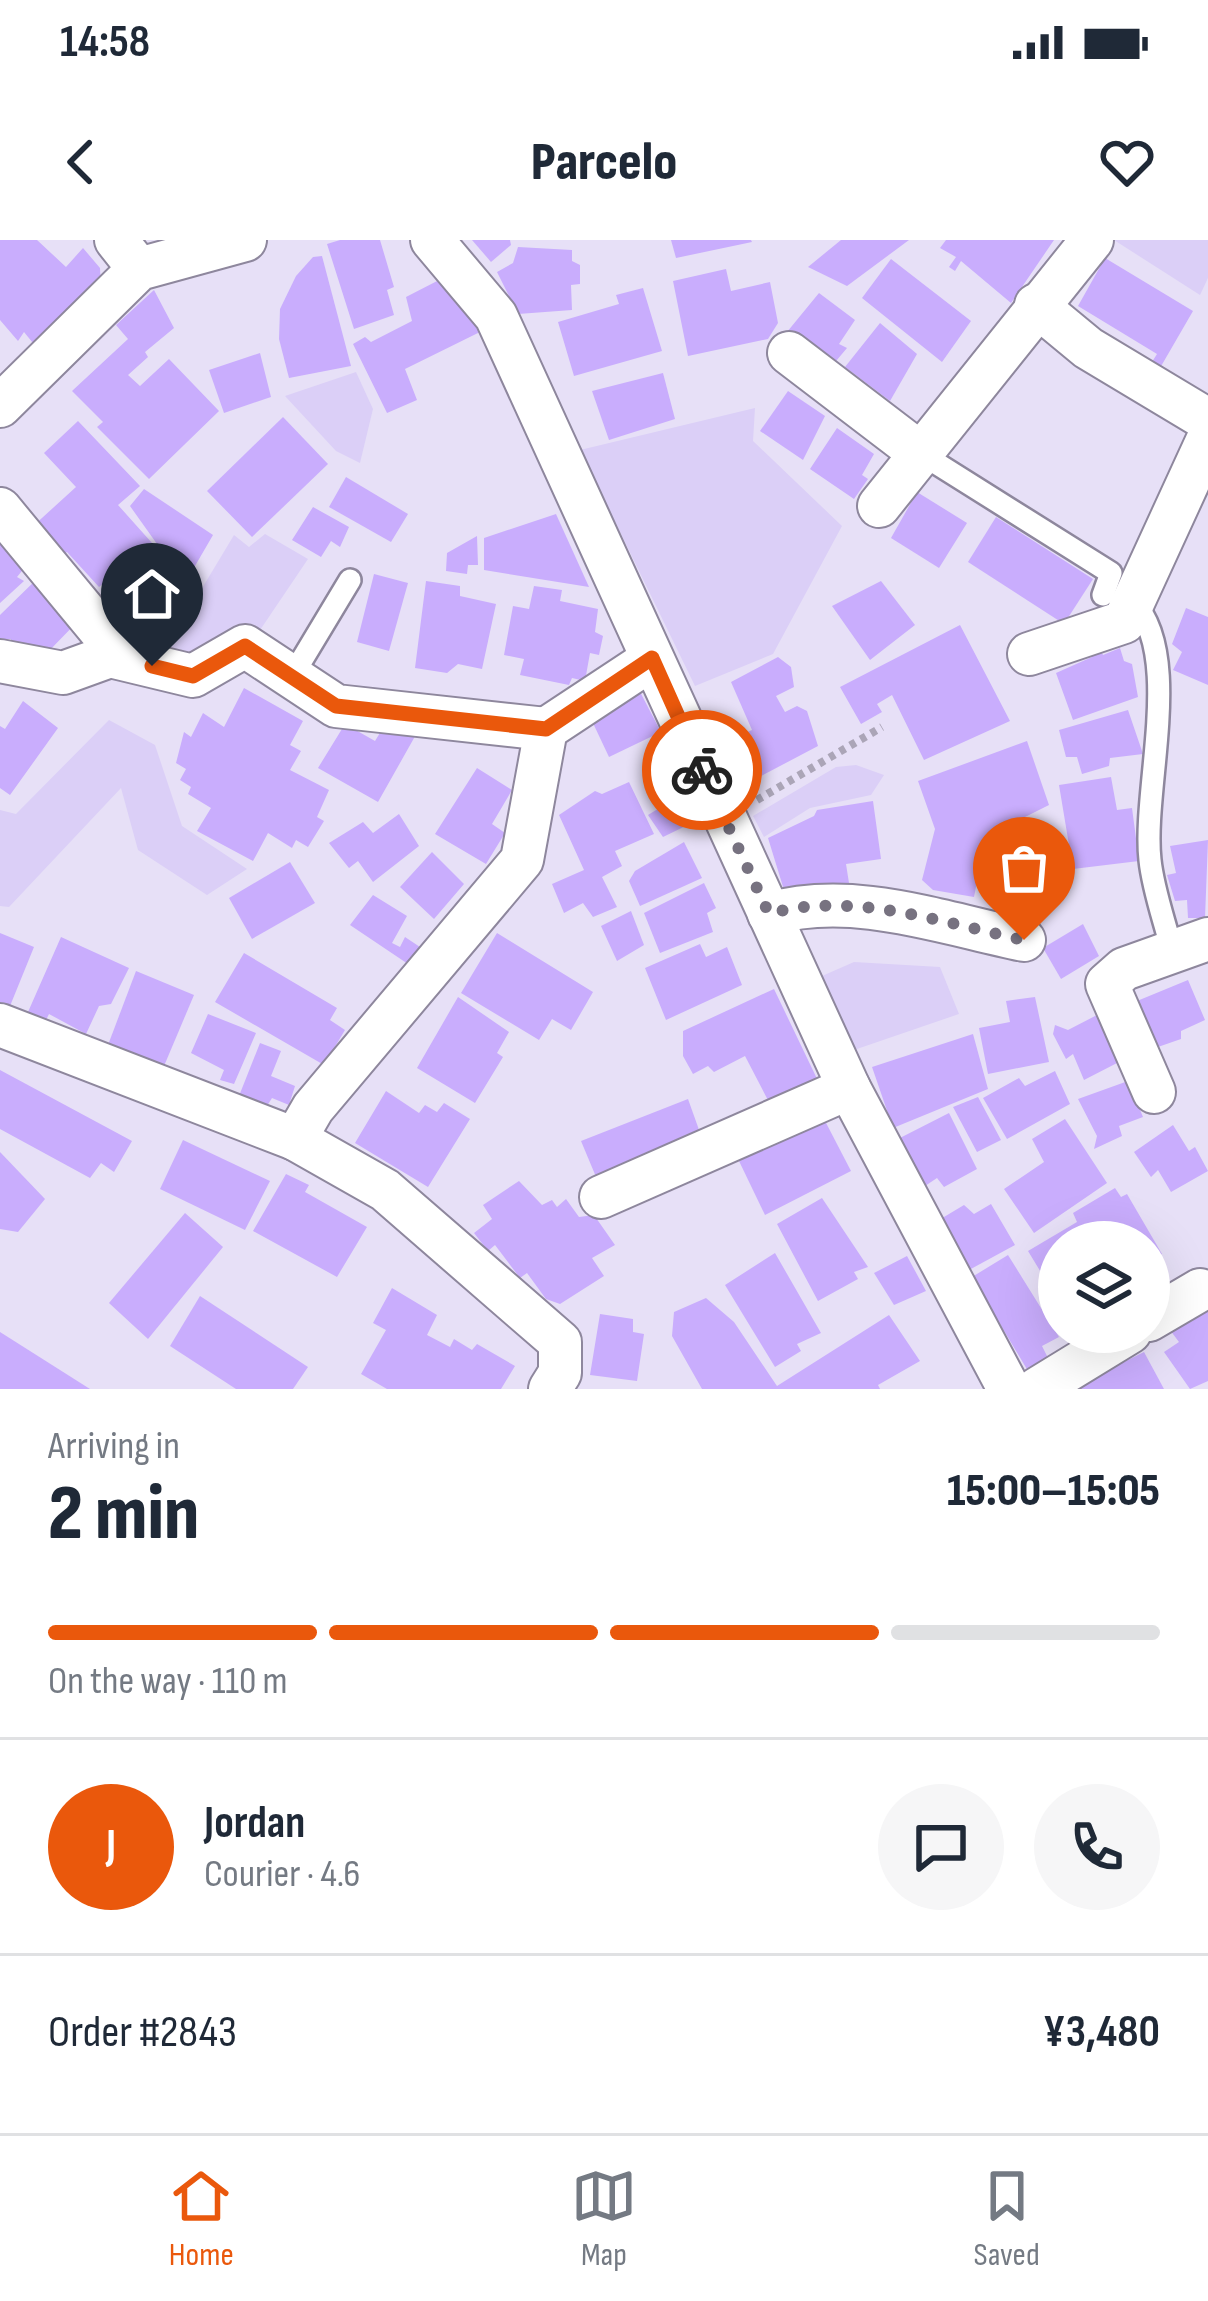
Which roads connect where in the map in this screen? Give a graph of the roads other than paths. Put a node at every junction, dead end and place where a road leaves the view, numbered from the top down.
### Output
1 (245, 240) edge
2 (432, 240) edge
3 (1091, 240) edge
4 (127, 254) edge
5 (1036, 305) junction
6 (789, 353) dead end
7 (0, 406) edge
8 (1208, 420) edge
9 (1208, 439) edge
10 (920, 453) junction
11 (879, 506) dead end
12 (0, 509) edge
13 (350, 580) dead end
14 (1118, 598) junction
15 (1029, 654) dead end
16 (110, 656) junction
17 (652, 658) junction
18 (0, 661) edge
19 (291, 678) junction
20 (546, 729) junction
21 (769, 914) junction
22 (1024, 940) dead end
23 (1190, 945) edge
24 (0, 1025) edge
25 (849, 1088) junction
26 (1154, 1092) dead end
27 (295, 1139) junction
28 (601, 1197) dead end
29 (1200, 1290) dead end
30 (1170, 1308) edge
31 (1096, 1353) edge
32 (550, 1389) edge
33 (1009, 1389) edge
34 (1037, 1389) edge

1 - 4 street
2 - 17 street
3 - 5 street
4 - 7 street
5 - 8 street
5 - 10 street
6 - 10 street
9 - 14 street
10 - 11 street
10 - 14 lane
12 - 16 street
13 - 19 lane
14 - 15 street
14 - 23 lane
16 - 18 street
16 - 19 street
17 - 20 street
17 - 21 street
19 - 20 street
20 - 27 street
21 - 22 street
21 - 25 street
23 - 26 street
24 - 27 street
25 - 28 street
25 - 33 street
27 - 32 street
29 - 30 street
31 - 34 street

